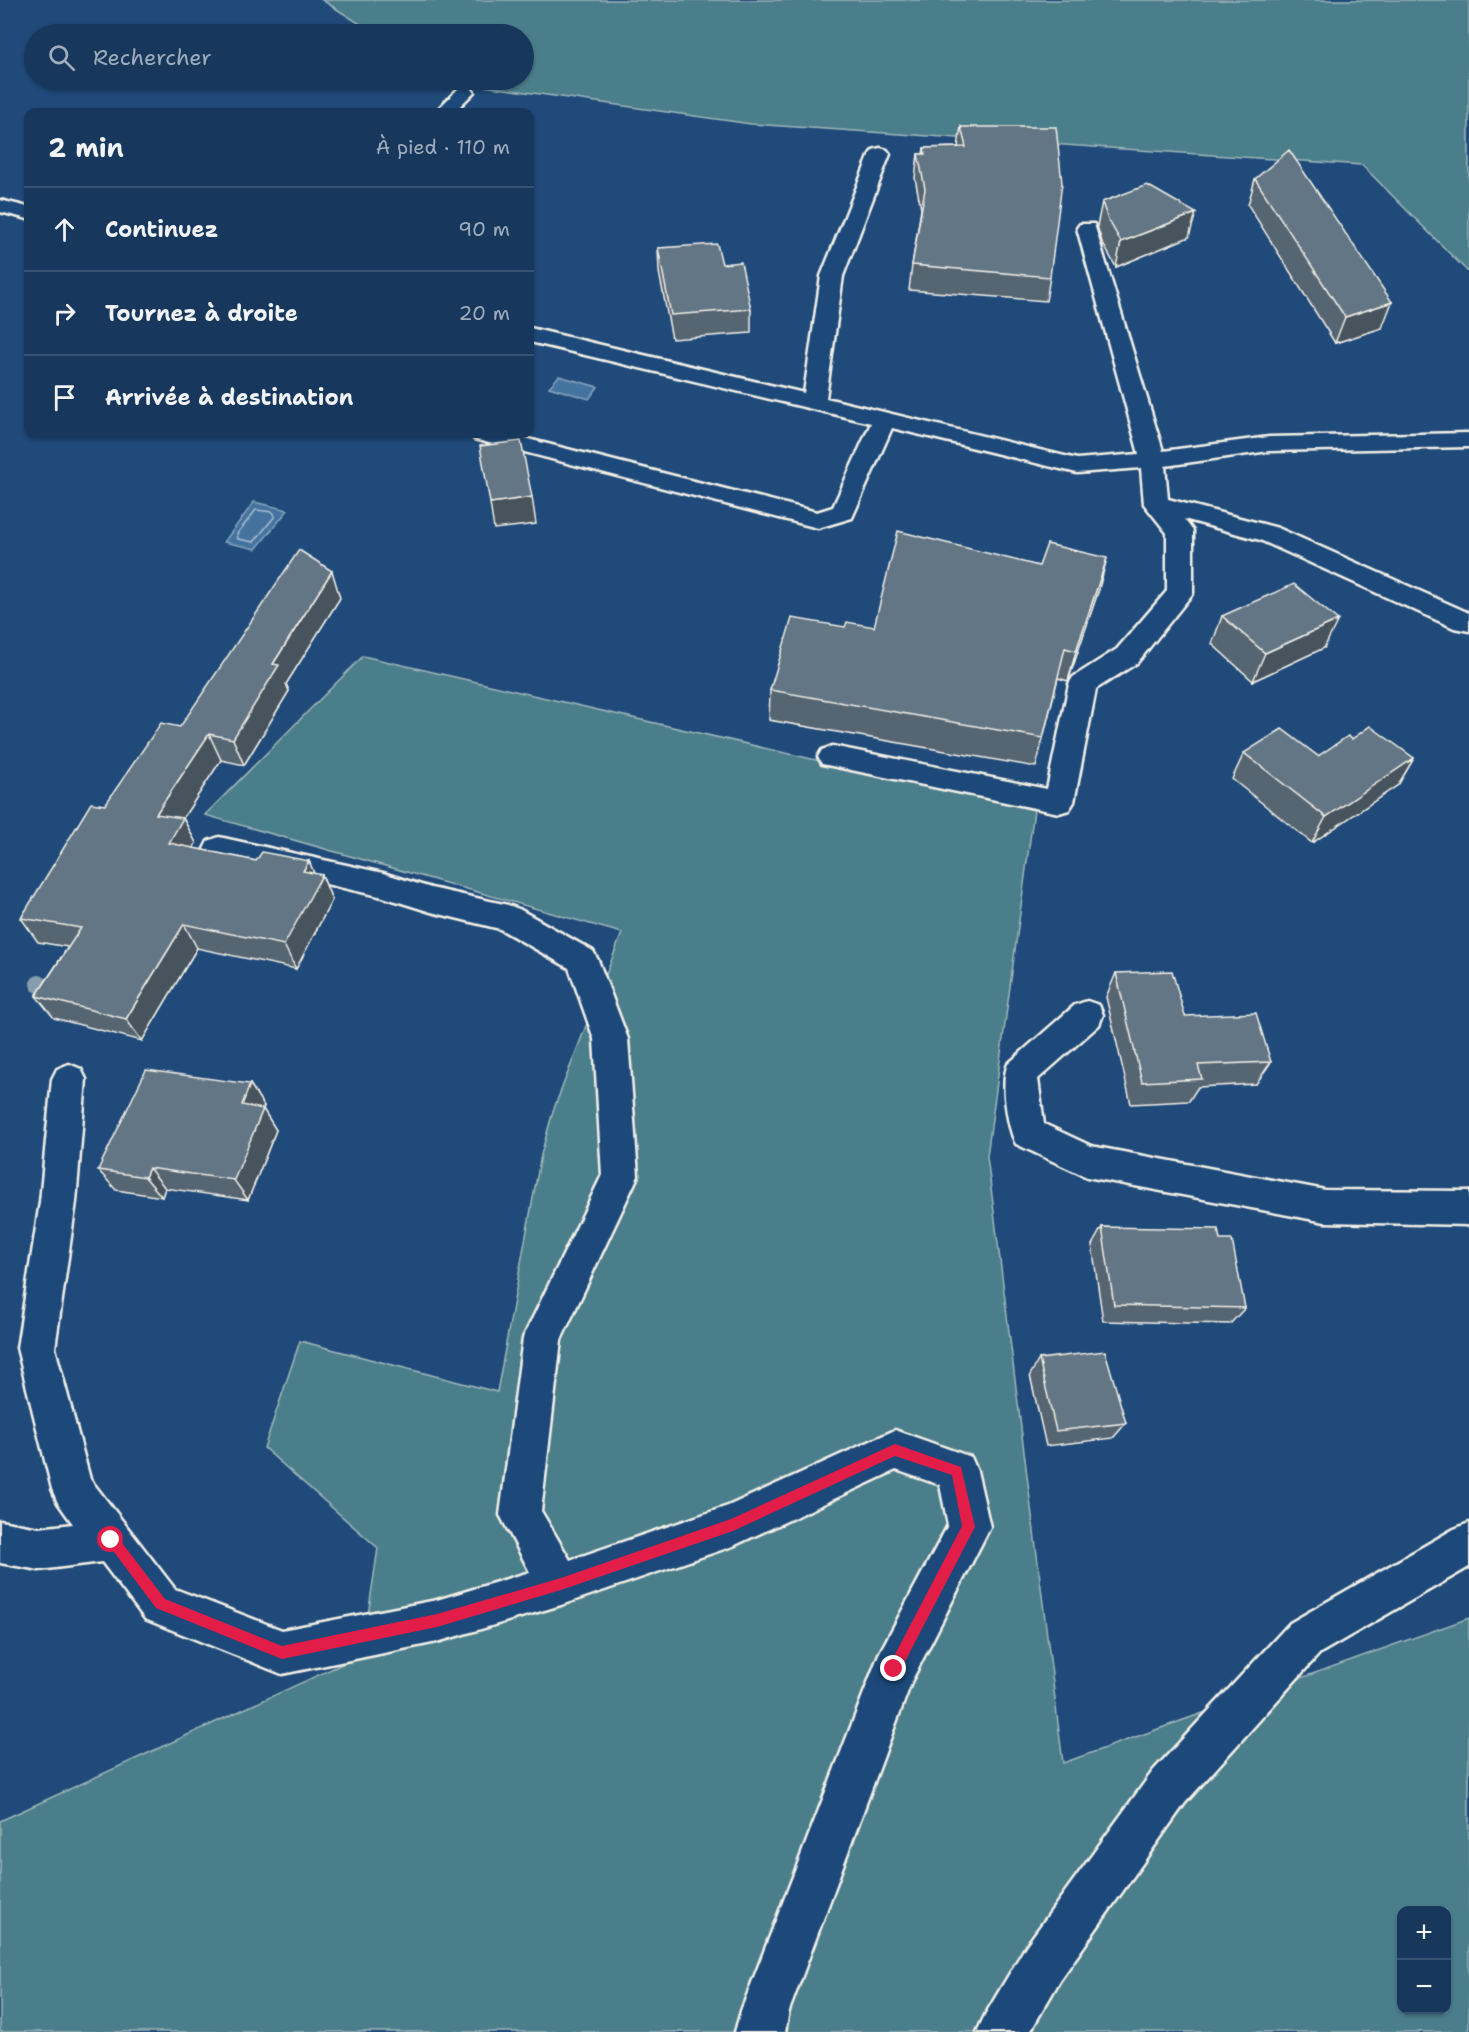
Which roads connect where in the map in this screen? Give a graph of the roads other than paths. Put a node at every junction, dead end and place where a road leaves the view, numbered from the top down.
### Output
1 (465, 92) dead end
2 (448, 108) edge
3 (880, 154) dead end
4 (0, 206) edge
5 (24, 212) edge
6 (1087, 228) dead end
7 (534, 336) edge
8 (814, 402) junction
9 (884, 420) junction
10 (498, 438) edge
11 (1469, 440) edge
12 (1153, 460) junction
13 (1156, 504) junction
14 (1469, 622) edge
15 (831, 757) dead end
16 (219, 849) dead end
17 (1087, 1015) dead end
18 (69, 1079) dead end
19 (1469, 1208) edge
20 (111, 1540) junction
21 (0, 1542) edge
22 (1469, 1544) edge
23 (561, 1584) junction
24 (760, 2032) edge
25 (1002, 2032) edge

1 - 2 street
3 - 8 street
4 - 5 street
6 - 12 street
7 - 8 street
8 - 9 street
9 - 10 street
9 - 12 street
11 - 12 street
12 - 13 street
13 - 14 street
13 - 15 street
16 - 23 street
17 - 19 street
18 - 20 street
20 - 21 street
20 - 23 street
22 - 25 street
23 - 24 street

